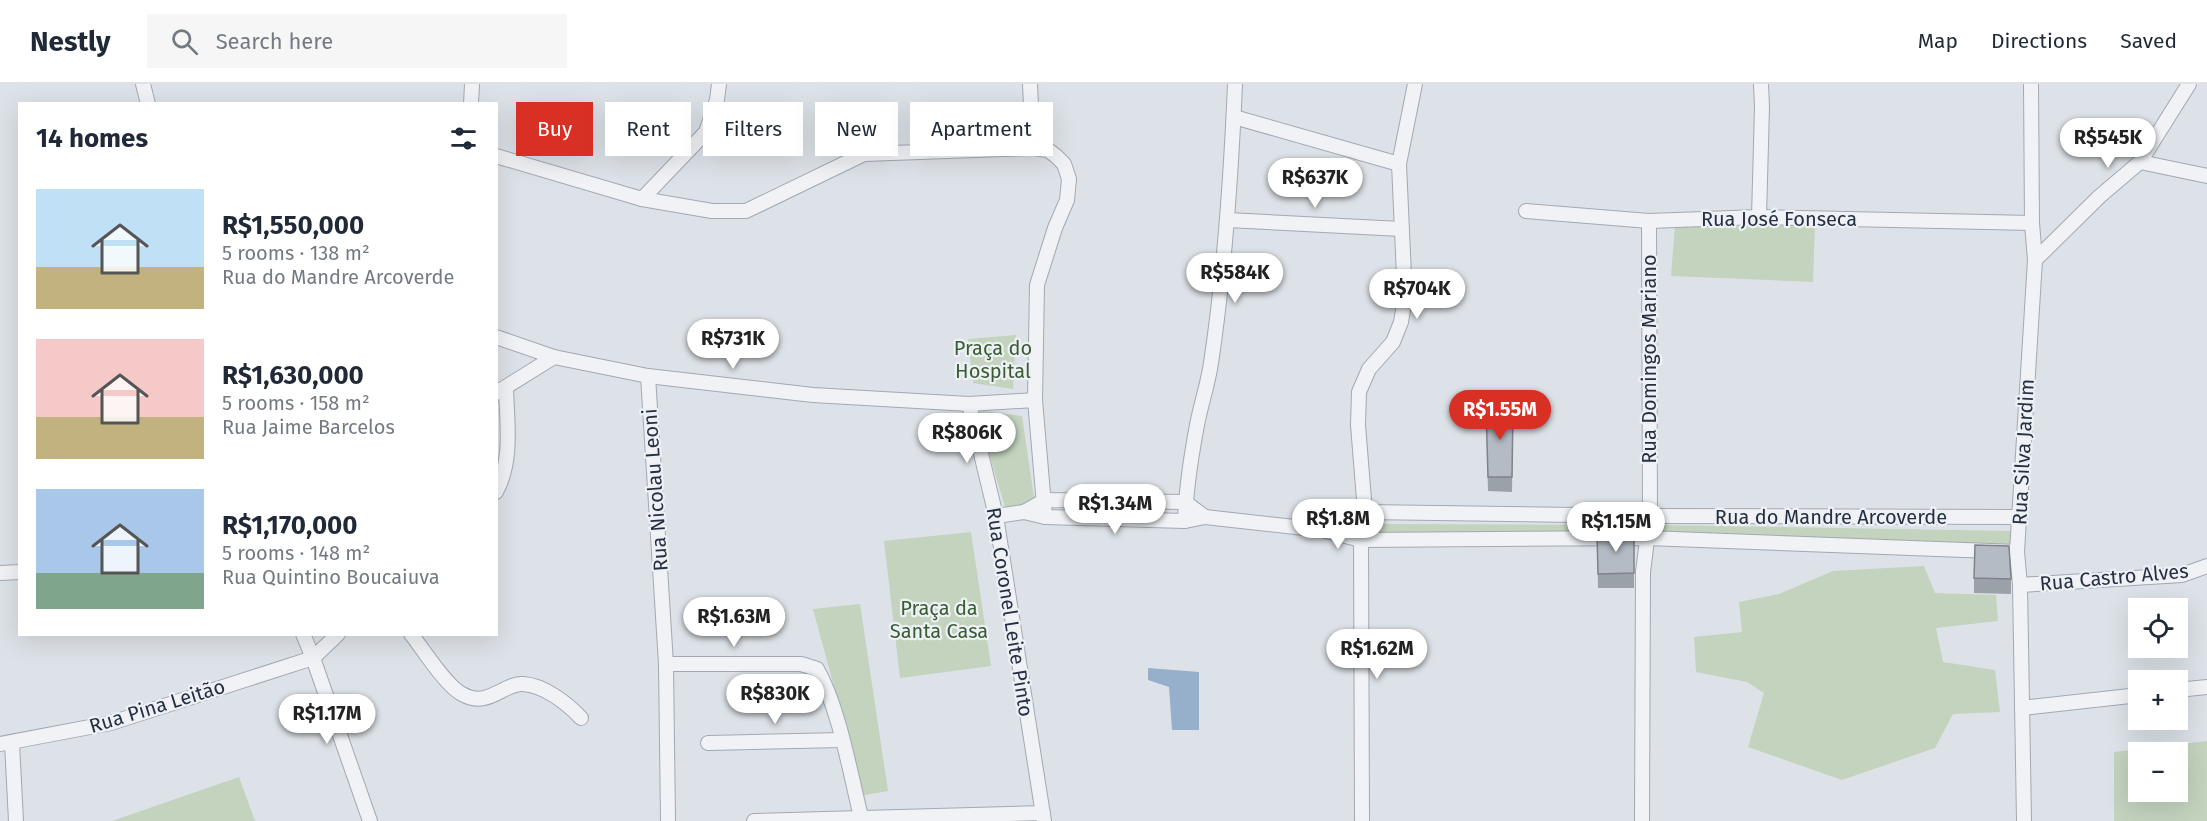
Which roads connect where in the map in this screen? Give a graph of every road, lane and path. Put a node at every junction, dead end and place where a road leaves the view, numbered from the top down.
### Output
1 (142, 84) edge
2 (472, 84) edge
3 (719, 84) edge
4 (1030, 84) edge
5 (1235, 84) edge
6 (1415, 84) edge
7 (1761, 84) edge
8 (2031, 84) edge
9 (2189, 84) edge
10 (147, 102) edge
11 (471, 102) edge
12 (1031, 102) edge
13 (1234, 117) junction
14 (910, 152) edge
15 (1053, 154) edge
16 (498, 157) edge
17 (2140, 162) junction
18 (1399, 164) junction
19 (2207, 176) edge
20 (642, 199) junction
21 (1526, 211) dead end
22 (1759, 217) junction
23 (1228, 220) junction
24 (1649, 221) junction
25 (2032, 223) junction
26 (1401, 229) junction
27 (2035, 260) junction
28 (498, 338) edge
29 (554, 357) junction
30 (648, 376) junction
31 (501, 390) edge
32 (1035, 400) junction
33 (969, 404) junction
34 (498, 488) edge
35 (1045, 500) junction
36 (1185, 502) junction
37 (1024, 512) junction
38 (1365, 512) junction
39 (996, 516) junction
40 (1650, 516) junction
41 (1045, 517) junction
42 (1205, 517) junction
43 (2020, 517) junction
44 (1185, 521) junction
45 (1322, 530) junction
46 (1647, 538) junction
47 (1361, 540) junction
48 (2017, 552) junction
49 (2207, 566) edge
50 (18, 572) edge
51 (0, 573) edge
52 (2020, 585) junction
53 (304, 636) edge
54 (336, 636) edge
55 (413, 636) edge
56 (313, 658) junction
57 (666, 664) junction
58 (2207, 687) edge
59 (2188, 689) edge
60 (2128, 696) edge
61 (2022, 708) junction
62 (581, 718) dead end
63 (842, 740) junction
64 (708, 742) dead end
65 (6, 743) edge
66 (861, 817) junction
67 (1043, 817) edge
68 (16, 821) edge
69 (370, 821) edge
70 (668, 821) edge
71 (754, 821) edge
72 (1362, 821) edge
73 (1642, 821) edge
74 (2024, 821) edge

1 - 10 street
2 - 11 street
3 - 20 street
4 - 12 street
5 - 13 street
6 - 18 street
7 - 22 street
8 - 25 street, Rua Silva Jardim
9 - 17 street
13 - 18 street
13 - 23 street
14 - 20 street
15 - 32 street
16 - 20 street
17 - 19 street
17 - 27 street
18 - 26 street
21 - 24 street, Rua José Fonseca
22 - 24 street, Rua José Fonseca
22 - 25 street, Rua José Fonseca
23 - 26 street
23 - 36 street
24 - 40 street, Rua Domingos Mariano
25 - 27 street, Rua Silva Jardim
26 - 38 street
27 - 43 street, Rua Silva Jardim
28 - 29 street
29 - 30 street
29 - 31 street
30 - 33 street
30 - 57 street, Rua Nicolau Leoni
31 - 34 street
32 - 33 street
32 - 35 street
33 - 39 street, Rua Coronel Leite Pinto
35 - 36 street
35 - 37 street, Rua do Mandre Arcoverde
35 - 41 street
36 - 42 street
36 - 44 street
37 - 39 street, Rua do Mandre Arcoverde
37 - 41 street, Rua do Mandre Arcoverde
38 - 40 street, Rua do Mandre Arcoverde
38 - 45 street, Rua do Mandre Arcoverde
38 - 47 street
39 - 67 street, Rua Coronel Leite Pinto
40 - 43 street, Rua do Mandre Arcoverde
40 - 46 street, Rua Domingos Mariano
41 - 44 street, Rua do Mandre Arcoverde
42 - 44 street, Rua do Mandre Arcoverde
42 - 45 street, Rua do Mandre Arcoverde
43 - 48 street, Rua Silva Jardim
45 - 47 street, Rua do Mandre Arcoverde
46 - 47 street, Rua do Mandre Arcoverde
46 - 48 street, Rua do Mandre Arcoverde
46 - 73 street, Rua Domingos Mariano
47 - 72 street
48 - 52 street, Rua Silva Jardim
49 - 52 street, Rua Castro Alves
50 - 51 street
52 - 61 street, Rua Silva Jardim
53 - 56 street
54 - 56 street, Rua Pina Leitão
55 - 62 street
56 - 65 street, Rua Pina Leitão
56 - 69 street
57 - 63 street
57 - 70 street, Rua Nicolau Leoni
58 - 59 street
60 - 61 street
61 - 74 street, Rua Silva Jardim
63 - 64 street
63 - 66 street
65 - 68 street
66 - 67 street
66 - 71 street

